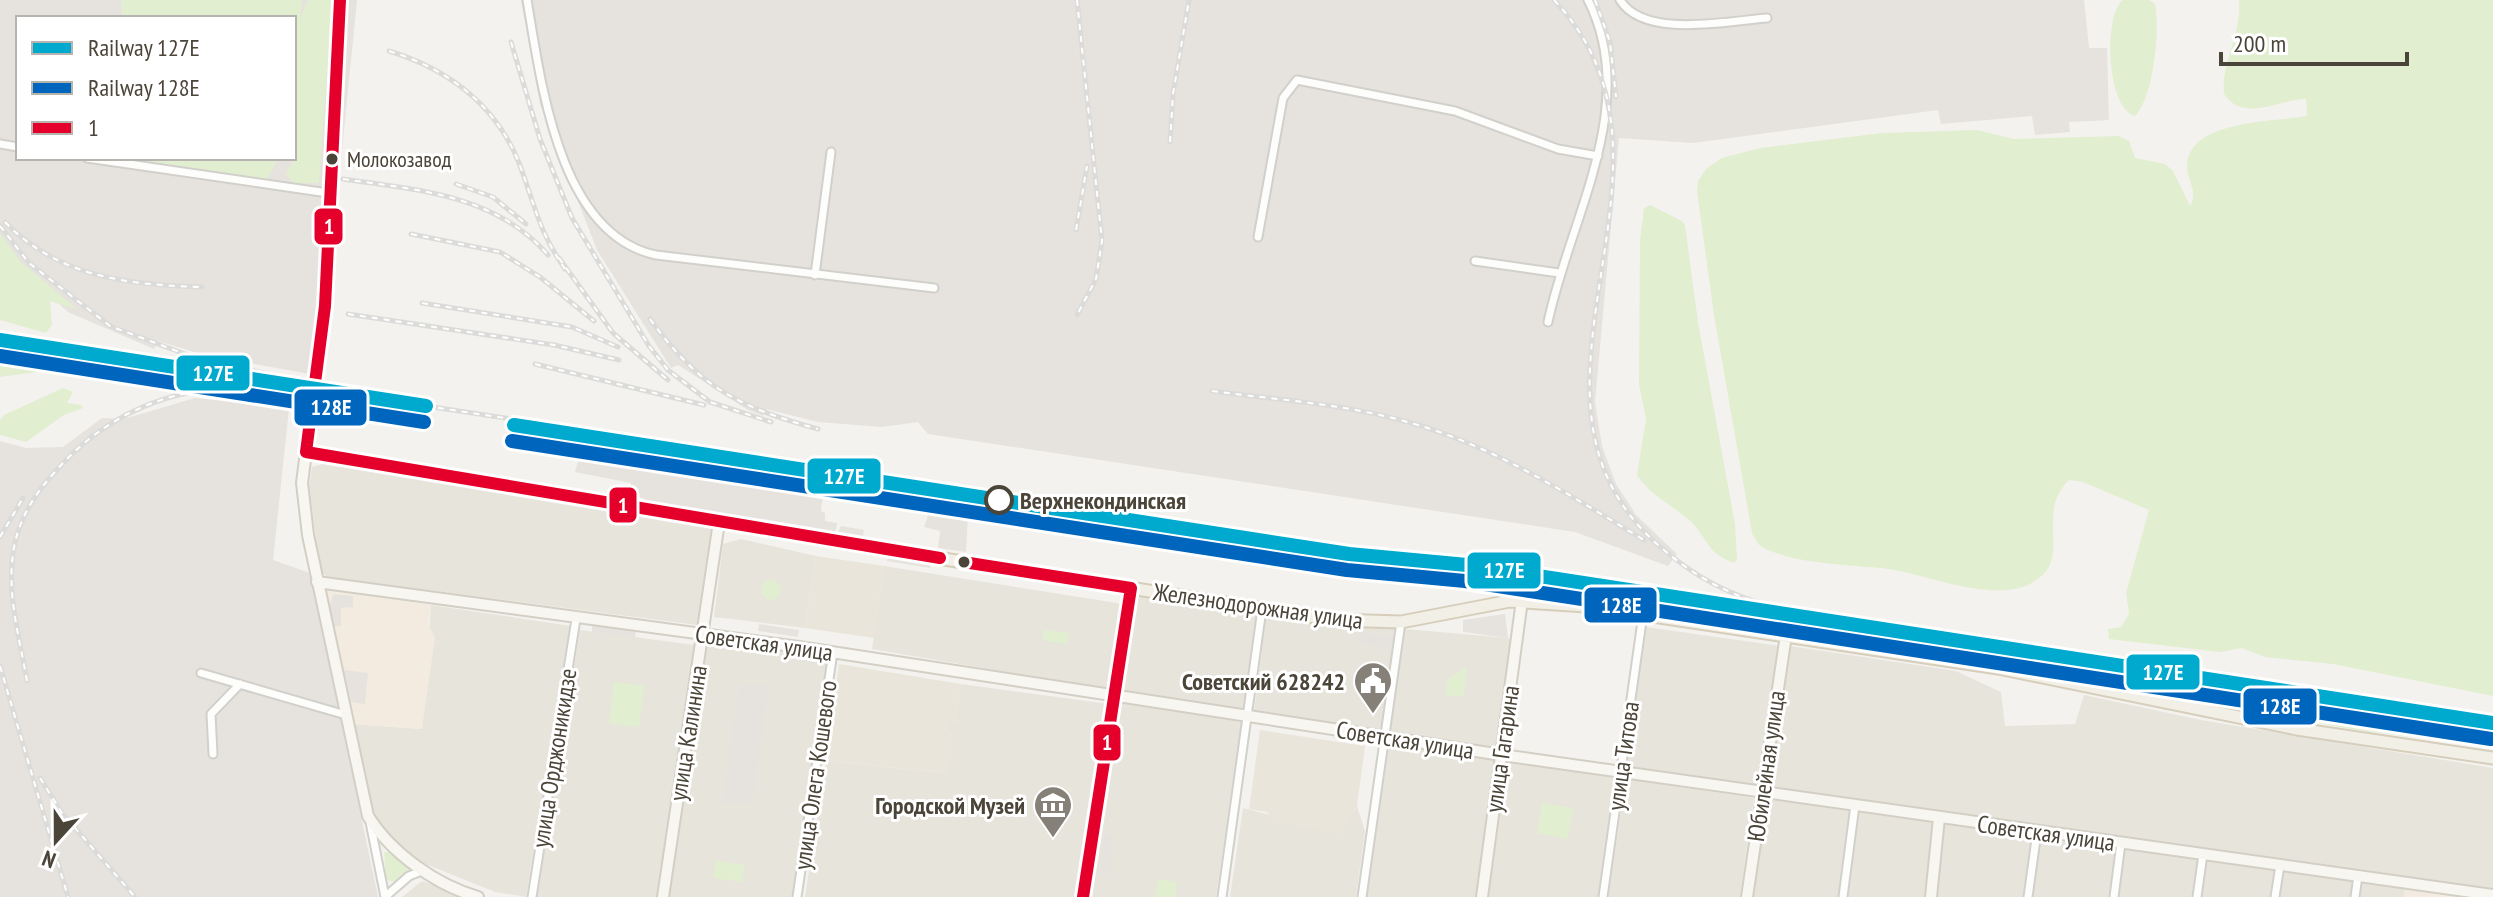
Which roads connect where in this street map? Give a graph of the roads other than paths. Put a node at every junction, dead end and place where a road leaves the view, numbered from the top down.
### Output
1 (340, 0) edge
2 (527, 0) edge
3 (1588, 0) edge
4 (1620, 0) edge
5 (1767, 18) dead end
6 (831, 152) dead end
7 (1598, 156) junction
8 (101, 160) edge
9 (328, 193) junction
10 (1258, 237) dead end
11 (1475, 261) dead end
12 (1559, 273) junction
13 (815, 275) junction
14 (934, 288) dead end
15 (1548, 322) dead end
16 (306, 452) junction
17 (719, 522) junction
18 (317, 582) junction
19 (1131, 588) junction
20 (1522, 600) junction
21 (1262, 609) junction
22 (1643, 614) junction
23 (576, 619) junction
24 (1401, 622) junction
25 (703, 634) junction
26 (1786, 635) junction
27 (833, 652) junction
28 (201, 673) dead end
29 (240, 684) junction
30 (1114, 695) junction
31 (346, 715) junction
32 (1249, 715) junction
33 (1384, 737) junction
34 (213, 754) dead end
35 (1502, 755) junction
36 (2493, 758) edge
37 (1621, 772) junction
38 (1762, 792) junction
39 (1855, 805) junction
40 (368, 816) junction
41 (1939, 818) junction
42 (2037, 832) junction
43 (2121, 843) junction
44 (2203, 854) junction
45 (2280, 865) junction
46 (424, 870) junction
47 (2358, 876) junction
48 (2446, 893) edge
49 (2493, 895) edge
50 (385, 897) edge
51 (478, 897) edge
52 (532, 897) edge
53 (663, 897) edge
54 (797, 897) edge
55 (1083, 897) edge
56 (1222, 897) edge
57 (1362, 897) edge
58 (1482, 897) edge
59 (1603, 897) edge
60 (1747, 897) edge
61 (1843, 897) edge
62 (1931, 897) edge
63 (2028, 897) edge
64 (2114, 897) edge
65 (2197, 897) edge
66 (2275, 897) edge
67 (2355, 897) edge

1 - 9 main road
2 - 13 street
3 - 7 street
4 - 5 street
6 - 13 street
7 - 10 street
7 - 12 street
8 - 9 street
9 - 16 main road
11 - 12 street
12 - 15 street
13 - 14 street
16 - 17 main road, Железнодорожная улица
16 - 18 street
17 - 19 main road, Железнодорожная улица
17 - 25 street, улица Калинина
18 - 23 street, Советская улица
18 - 31 street
19 - 21 main road, Железнодорожная улица
19 - 30 street
20 - 22 main road, Железнодорожная улица
20 - 24 main road, Железнодорожная улица
20 - 35 street, улица Гагарина
21 - 24 main road, Железнодорожная улица
21 - 32 street
22 - 26 main road, Железнодорожная улица
22 - 37 street, улица Титова
23 - 25 street, Советская улица
23 - 52 street, улица Орджоникидзе
24 - 33 street
25 - 27 street, Советская улица
25 - 53 street, улица Калинина
26 - 36 main road, Железнодорожная улица
26 - 38 street, Юбилейная улица
27 - 30 street, Советская улица
27 - 54 street, улица Олега Кошевого
28 - 29 street
29 - 31 street
29 - 34 street
30 - 32 street, Советская улица
30 - 55 street
31 - 40 street
32 - 33 street, Советская улица
32 - 56 street
33 - 35 street, Советская улица
33 - 57 street
35 - 37 street, Советская улица
35 - 58 street, улица Гагарина
37 - 38 street, Советская улица
37 - 59 street, улица Титова
38 - 39 street, Советская улица
38 - 60 street, Юбилейная улица
39 - 41 street, Советская улица
39 - 61 street
40 - 46 street
40 - 50 street
41 - 42 street, Советская улица
41 - 62 street
42 - 43 street, Советская улица
42 - 63 street
43 - 44 street, Советская улица
43 - 64 street
44 - 45 street, Советская улица
44 - 65 street
45 - 47 street, Советская улица
45 - 66 street
46 - 50 street
46 - 51 street
47 - 48 street, Советская улица
47 - 67 street
48 - 49 street, Советская улица

